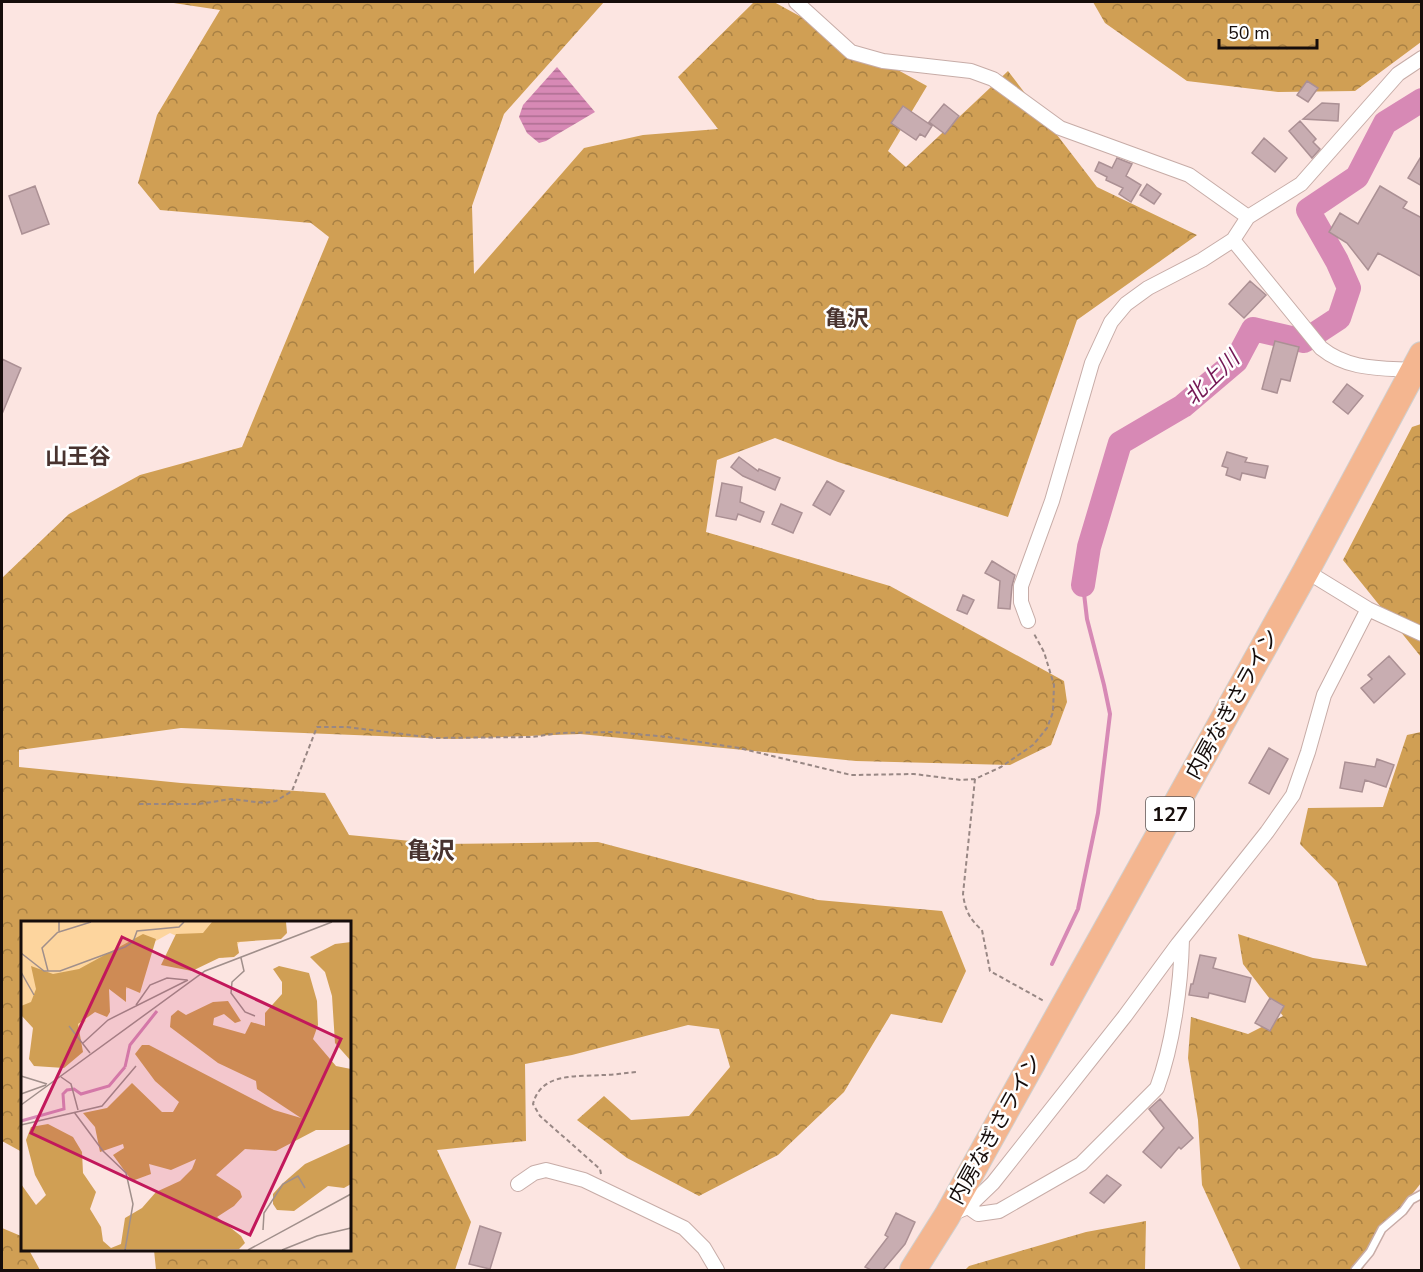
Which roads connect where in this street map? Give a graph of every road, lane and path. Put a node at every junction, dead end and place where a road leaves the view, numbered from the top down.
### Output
1 (796, 2) edge
2 (1422, 58) edge
3 (1248, 217) junction
4 (1233, 240) junction
5 (1417, 363) edge
6 (1306, 571) junction
7 (1368, 609) junction
8 (1028, 621) joint
9 (1422, 634) edge
10 (975, 779) junction
11 (139, 804) dead end
12 (1182, 939) junction
13 (1061, 1009) junction
14 (636, 1072) dead end
15 (518, 1184) dead end
16 (601, 1188) junction
17 (1422, 1194) edge
18 (958, 1211) junction
19 (717, 1270) edge
20 (913, 1270) edge
21 (1355, 1270) edge

1 - 3 street
2 - 3 street
3 - 4 street
4 - 5 street
4 - 8 street
5 - 6 highway, 内房なぎさライン / 127
6 - 7 street
6 - 13 highway, 内房なぎさライン / 127
7 - 9 street
7 - 12 street
8 - 10 path
10 - 11 path
10 - 13 path
12 - 18 street
12 - 18 street
13 - 18 highway, 内房なぎさライン / 127
14 - 16 path
15 - 16 street
16 - 19 street
17 - 21 lane
18 - 20 highway, 内房なぎさライン / 127

